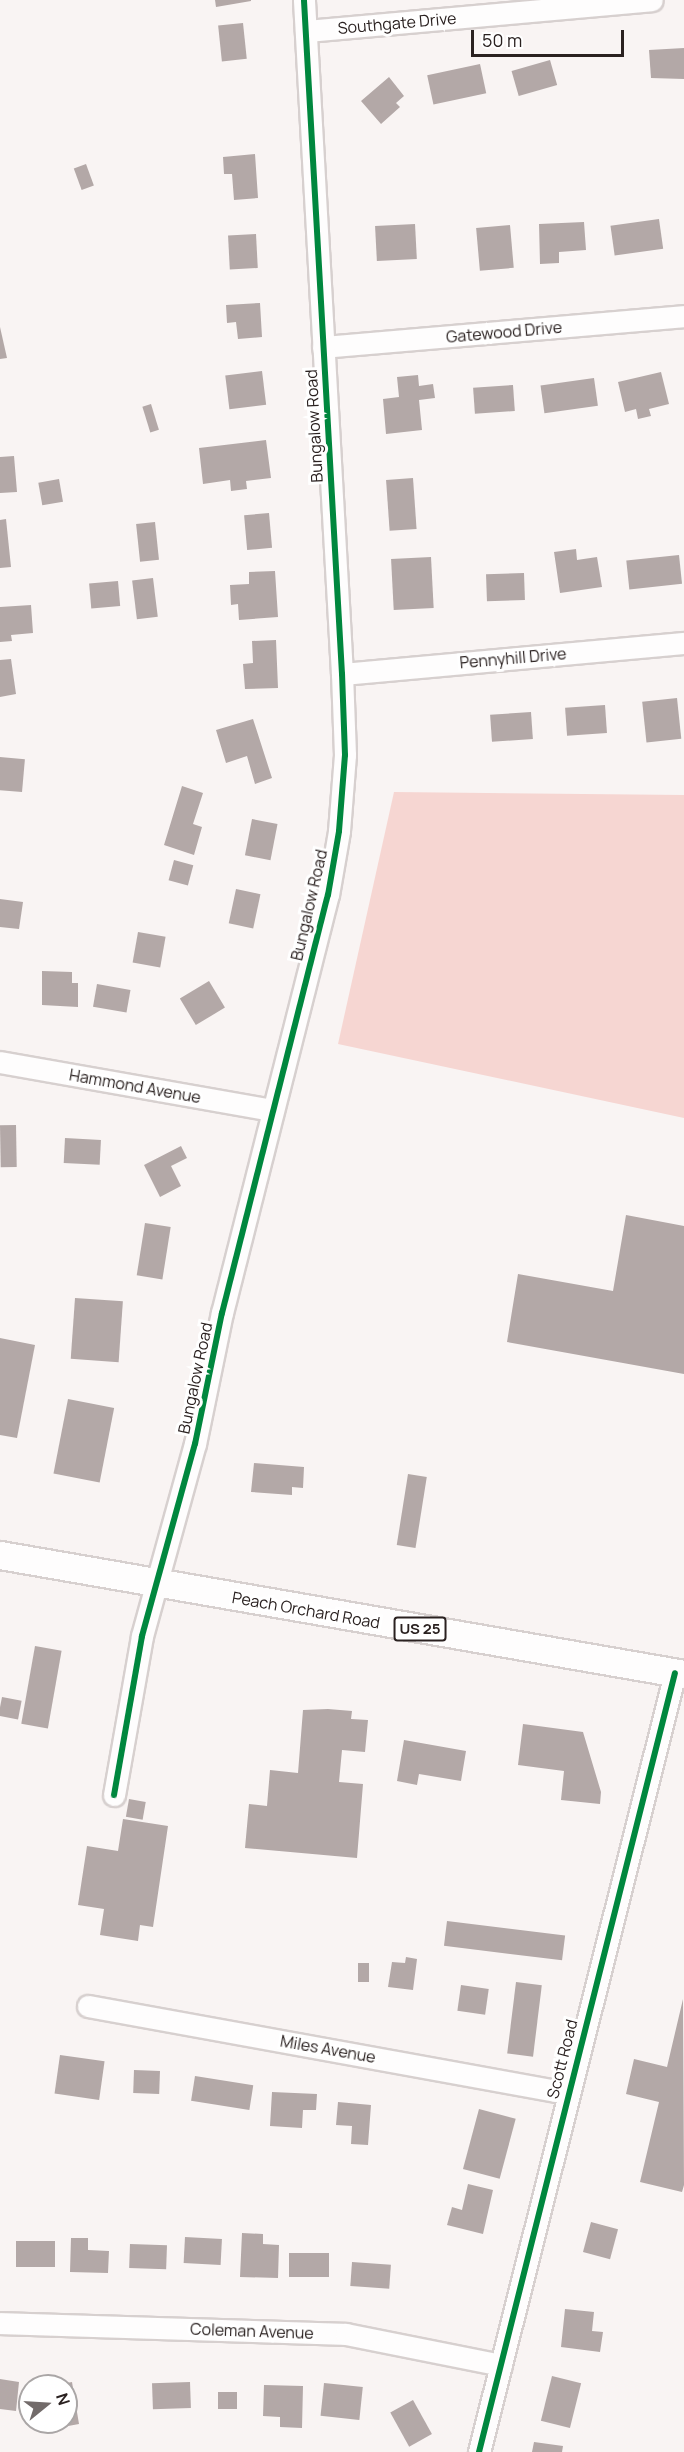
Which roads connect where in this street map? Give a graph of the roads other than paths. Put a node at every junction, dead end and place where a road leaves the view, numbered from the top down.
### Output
1 (304, 0) edge
2 (651, 0) edge
3 (595, 3) edge
4 (306, 31) junction
5 (684, 316) edge
6 (323, 347) junction
7 (684, 643) edge
8 (342, 674) junction
9 (0, 1062) edge
10 (271, 1110) junction
11 (0, 1555) edge
12 (157, 1584) junction
13 (679, 1673) edge
14 (114, 1795) dead end
15 (88, 2006) dead end
16 (567, 2092) junction
17 (0, 2323) edge
18 (501, 2365) junction
19 (479, 2452) edge

1 - 4 street, Bungalow Road
2 - 3 street, Southgate Drive
3 - 4 street, Southgate Drive
4 - 6 street, Bungalow Road
5 - 6 street, Gatewood Drive
6 - 8 street, Bungalow Road
7 - 8 street, Pennyhill Drive
8 - 10 street, Bungalow Road
9 - 10 street, Hammond Avenue
10 - 12 street, Bungalow Road
11 - 12 main road, Peach Orchard Road / US 25
12 - 13 main road, Peach Orchard Road / US 25
12 - 14 street, Bungalow Road
13 - 16 street, Scott Road
15 - 16 street, Miles Avenue
16 - 18 street, Scott Road
17 - 18 street, Coleman Avenue
18 - 19 street, Scott Road

